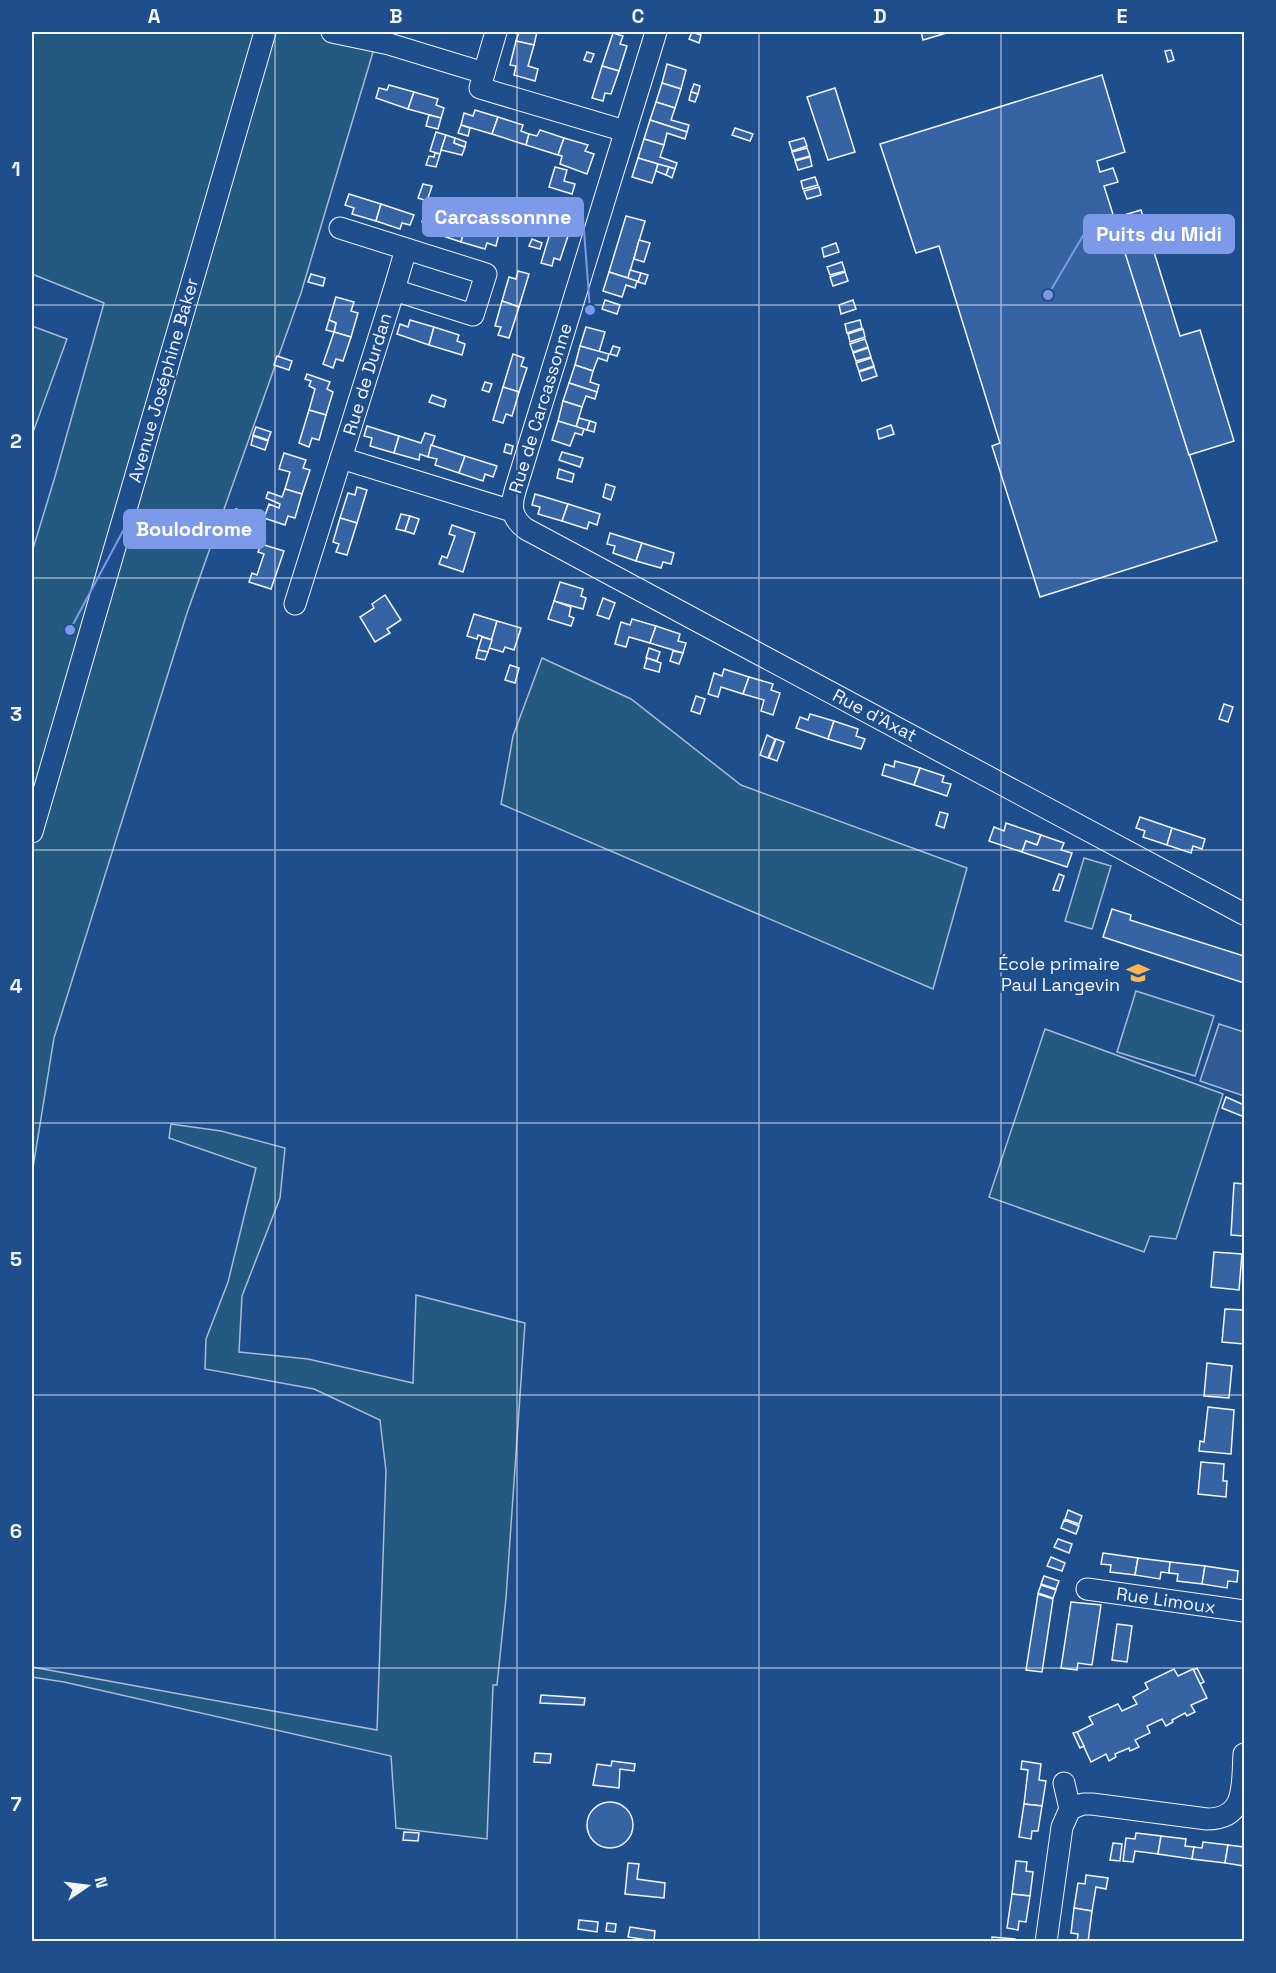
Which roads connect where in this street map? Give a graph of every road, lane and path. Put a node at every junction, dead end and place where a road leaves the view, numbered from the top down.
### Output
1 (265, 32) edge
2 (332, 32) edge
3 (367, 32) edge
4 (496, 32) edge
5 (656, 32) edge
6 (389, 44) junction
7 (484, 73) junction
8 (625, 131) junction
9 (340, 228) dead end
10 (406, 249) junction
11 (394, 290) junction
12 (341, 458) junction
13 (512, 510) junction
14 (295, 604) dead end
15 (32, 832) edge
16 (1245, 914) edge
17 (1087, 1589) dead end
18 (1245, 1611) edge
19 (1245, 1754) edge
20 (1064, 1783) dead end
21 (1070, 1809) junction
22 (1237, 1818) edge
23 (1046, 1941) edge

1 - 15 street, Avenue Joséphine Baker
2 - 6 street
3 - 6 street
4 - 7 street
5 - 8 street, Rue de Carcassonne
6 - 7 street
7 - 8 street
8 - 13 street, Rue de Carcassonne
9 - 10 street, Rue de Durdan
10 - 11 street, Rue de Durdan
10 - 11 street, Rue de Durdan
11 - 12 street, Rue de Durdan
12 - 13 street
12 - 14 street, Rue de Durdan
13 - 16 street, Rue d'Axat
17 - 18 street, Rue Limoux
19 - 22 street
20 - 21 street
21 - 22 street
21 - 23 street

